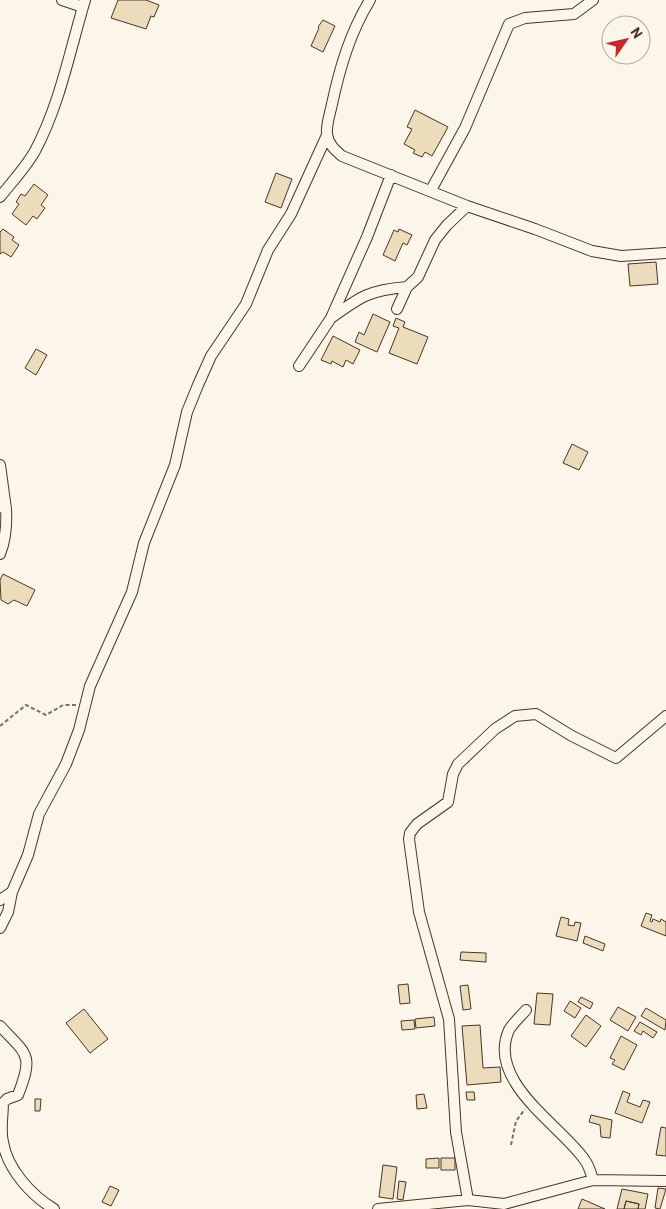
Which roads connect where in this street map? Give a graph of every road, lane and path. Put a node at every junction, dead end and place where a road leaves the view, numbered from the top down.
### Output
1 (62, 0) edge
2 (370, 0) edge
3 (593, 0) edge
4 (84, 3) edge
5 (327, 135) junction
6 (391, 175) junction
7 (431, 190) junction
8 (0, 197) edge
9 (467, 206) junction
10 (666, 253) edge
11 (407, 287) junction
12 (397, 309) dead end
13 (331, 318) junction
14 (299, 366) dead end
15 (0, 465) edge
16 (3, 508) edge
17 (0, 554) edge
18 (84, 705) junction
19 (666, 716) edge
20 (0, 726) edge
21 (12, 892) junction
22 (0, 900) edge
23 (0, 928) edge
24 (526, 1010) dead end
25 (0, 1026) edge
26 (530, 1102) junction
27 (1, 1143) edge
28 (511, 1145) dead end
29 (593, 1180) junction
30 (666, 1181) edge
31 (468, 1200) junction
32 (54, 1209) edge
33 (378, 1209) edge

1 - 4 street
2 - 5 street
3 - 7 street
4 - 8 street
5 - 6 street
5 - 18 street
6 - 7 street
6 - 13 street
7 - 9 street
9 - 10 street
9 - 11 street
11 - 12 street
11 - 13 street
13 - 14 street
15 - 16 street
16 - 17 street
18 - 20 path
18 - 21 street
19 - 31 street
21 - 22 street
21 - 23 street
24 - 26 street
25 - 27 street
26 - 28 path
26 - 29 street
27 - 32 street
29 - 30 street
29 - 31 street
31 - 33 street

